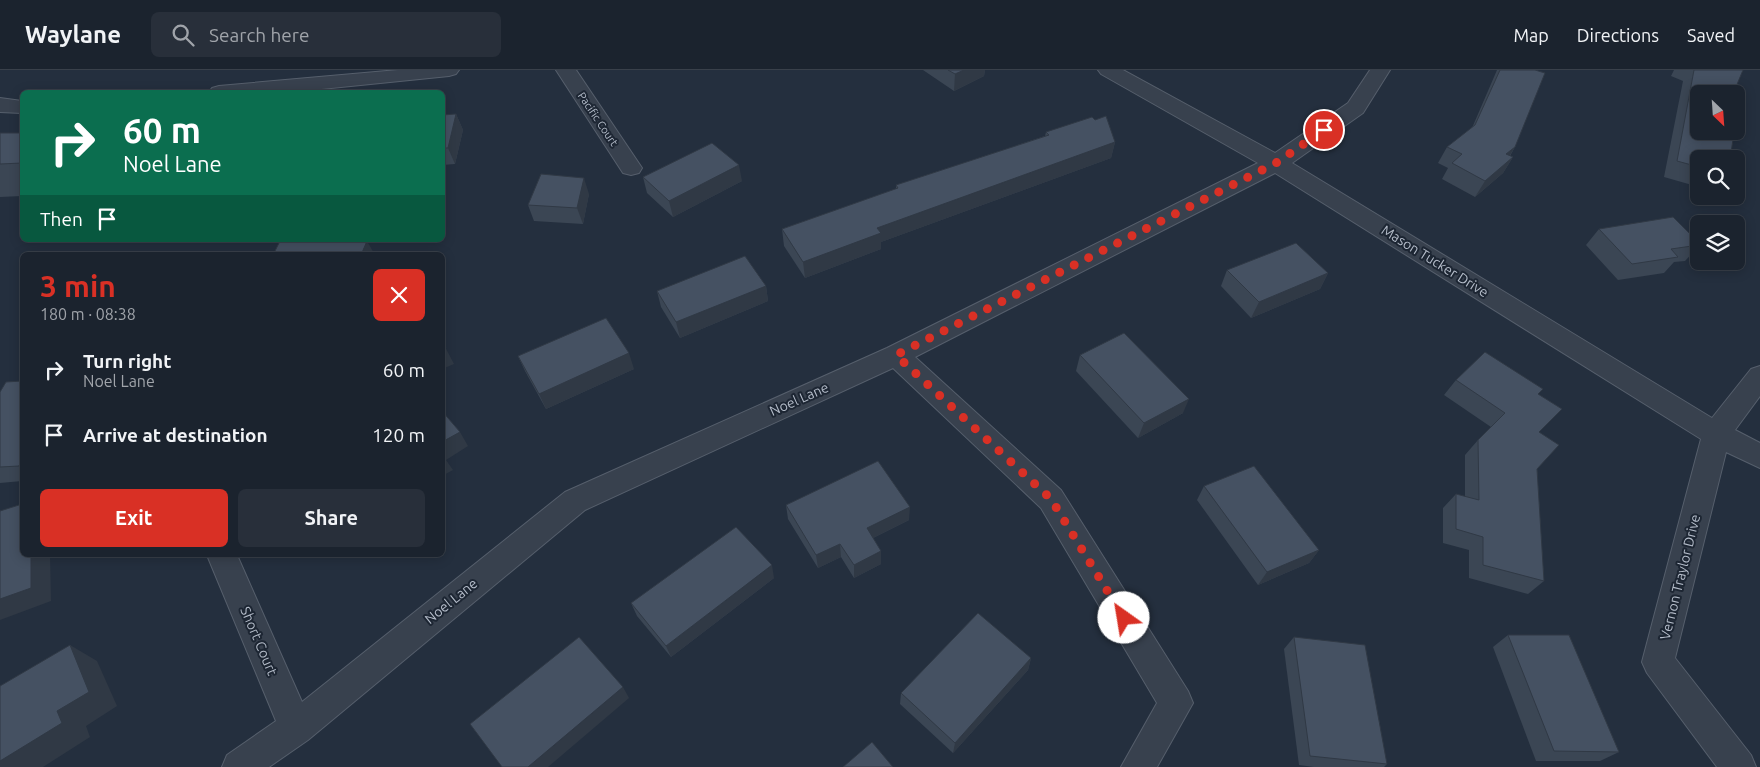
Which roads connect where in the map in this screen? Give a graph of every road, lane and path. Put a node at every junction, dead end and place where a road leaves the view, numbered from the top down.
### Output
1 (449, 70) edge
2 (566, 70) edge
3 (1108, 70) edge
4 (1380, 70) edge
5 (244, 90) edge
6 (0, 105) edge
7 (20, 107) edge
8 (1276, 163) junction
9 (631, 168) dead end
10 (896, 355) junction
11 (1760, 376) edge
12 (1716, 434) junction
13 (1760, 456) edge
14 (223, 557) edge
15 (296, 728) junction
16 (239, 767) edge
17 (1138, 767) edge
18 (1739, 767) edge

1 - 5 street
2 - 9 street, Pacific Court
3 - 8 street, Mason Tucker Drive
4 - 8 street, Noel Lane
6 - 7 street
8 - 10 street, Noel Lane
8 - 12 street, Mason Tucker Drive
10 - 15 street, Noel Lane
10 - 17 street
11 - 12 street, Vernon Traylor Drive
12 - 13 street, Mason Tucker Drive
12 - 18 street, Vernon Traylor Drive
14 - 15 street, Short Court
15 - 16 street, Noel Lane

